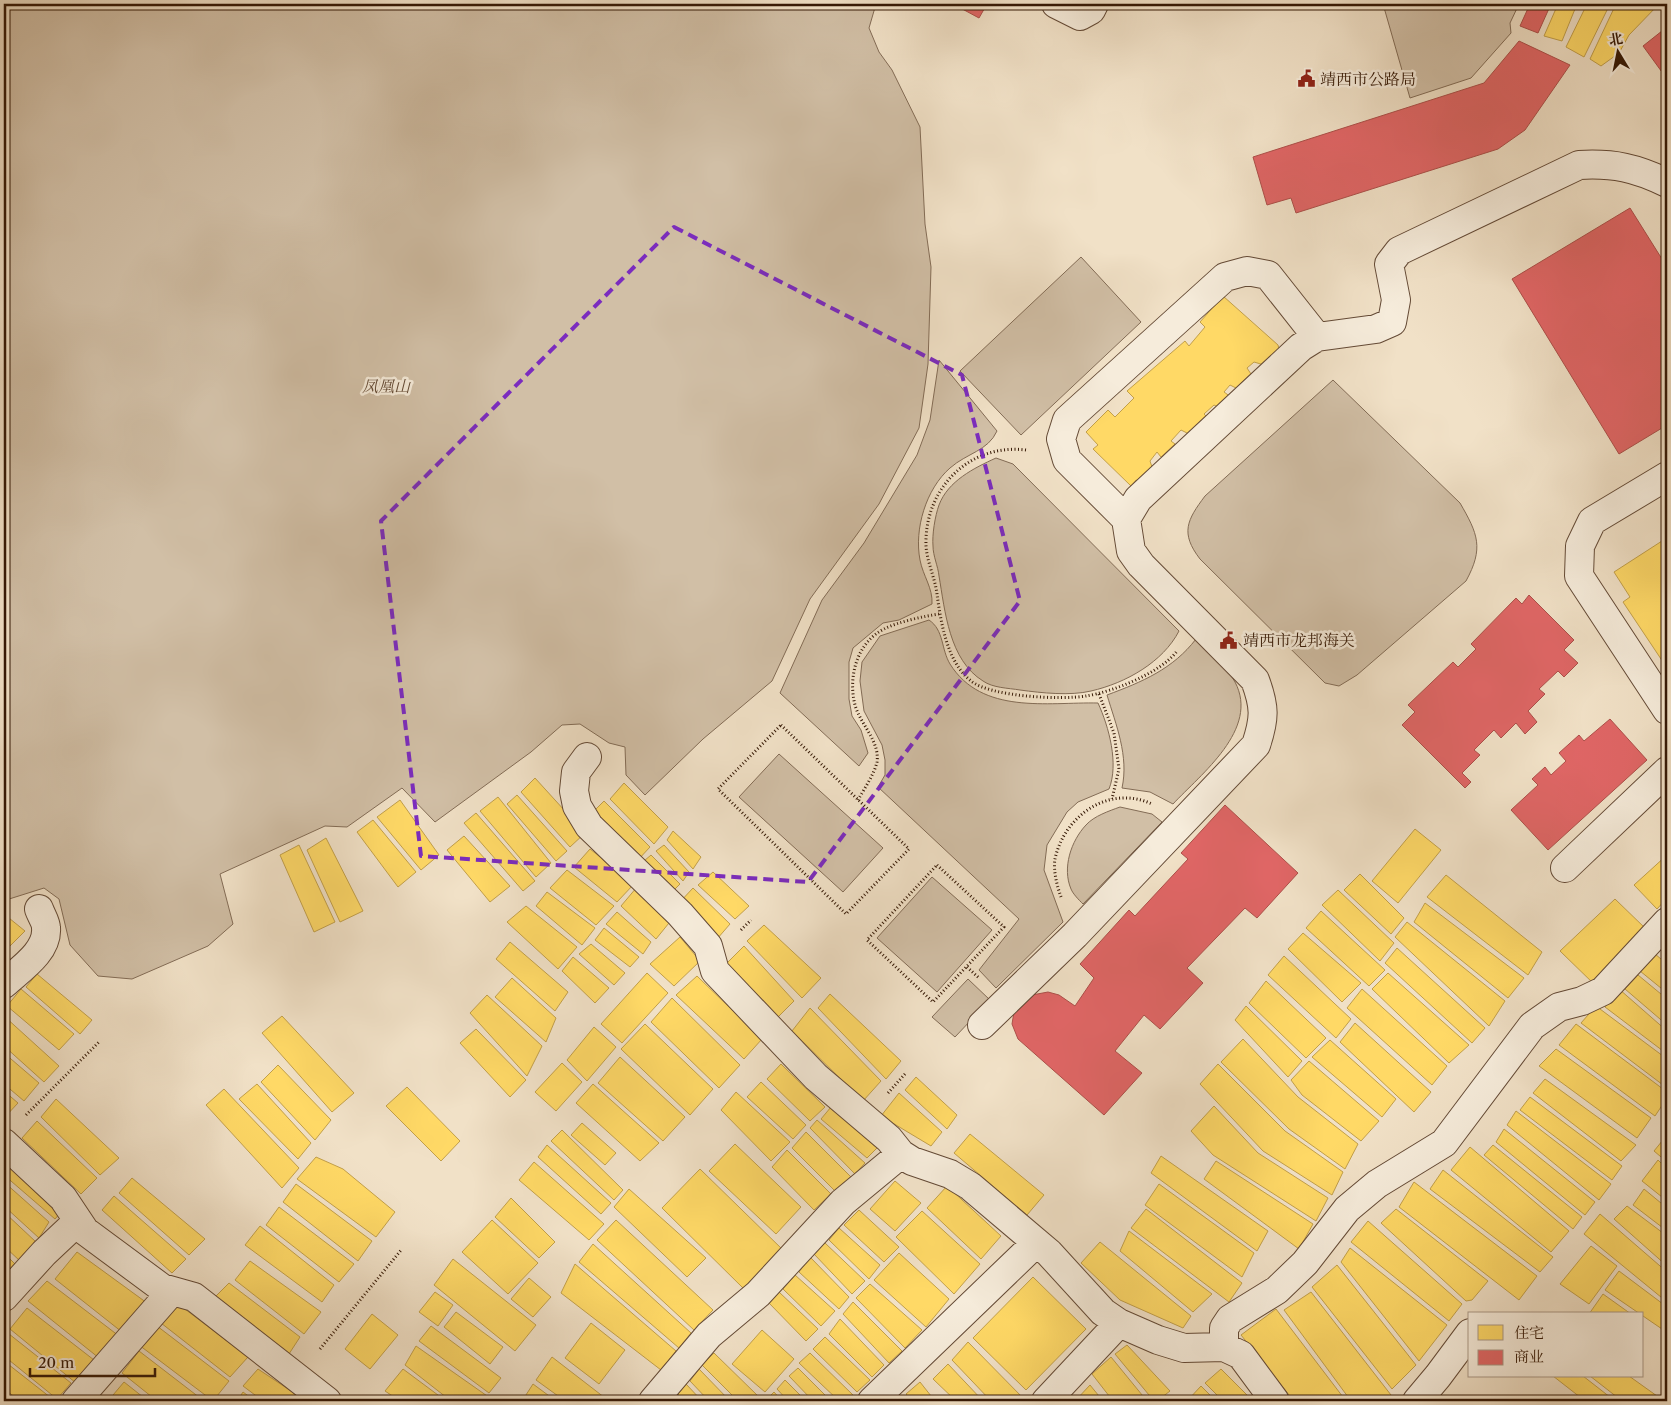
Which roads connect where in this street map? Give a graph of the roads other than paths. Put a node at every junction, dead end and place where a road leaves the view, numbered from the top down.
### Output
1 (1056, 4) edge
2 (1094, 4) edge
3 (1667, 183) edge
4 (1317, 337) junction
5 (1667, 476) edge
6 (1126, 519) junction
7 (1667, 710) edge
8 (587, 757) dead end
9 (1667, 771) edge
10 (1565, 868) dead end
11 (39, 909) dead end
12 (1667, 922) edge
13 (4, 984) edge
14 (982, 1025) dead end
15 (4, 1144) edge
16 (900, 1154) junction
17 (77, 1222) junction
18 (1036, 1243) junction
19 (172, 1291) junction
20 (4, 1297) edge
21 (1119, 1323) junction
22 (1468, 1337) edge
23 (1224, 1347) junction
24 (76, 1401) edge
25 (326, 1401) edge
26 (652, 1401) edge
27 (872, 1401) edge
28 (1046, 1401) edge
29 (1274, 1401) edge
30 (1416, 1401) edge

1 - 2 street
3 - 4 street
4 - 6 street
4 - 6 street
5 - 7 street
6 - 14 street
8 - 16 street
9 - 10 street
11 - 13 street
12 - 23 street
15 - 17 street
16 - 18 street
16 - 26 street
17 - 19 street
17 - 20 street
18 - 21 street
18 - 27 street
19 - 24 street
19 - 25 street
21 - 23 street
21 - 28 street
22 - 30 street
23 - 29 street

